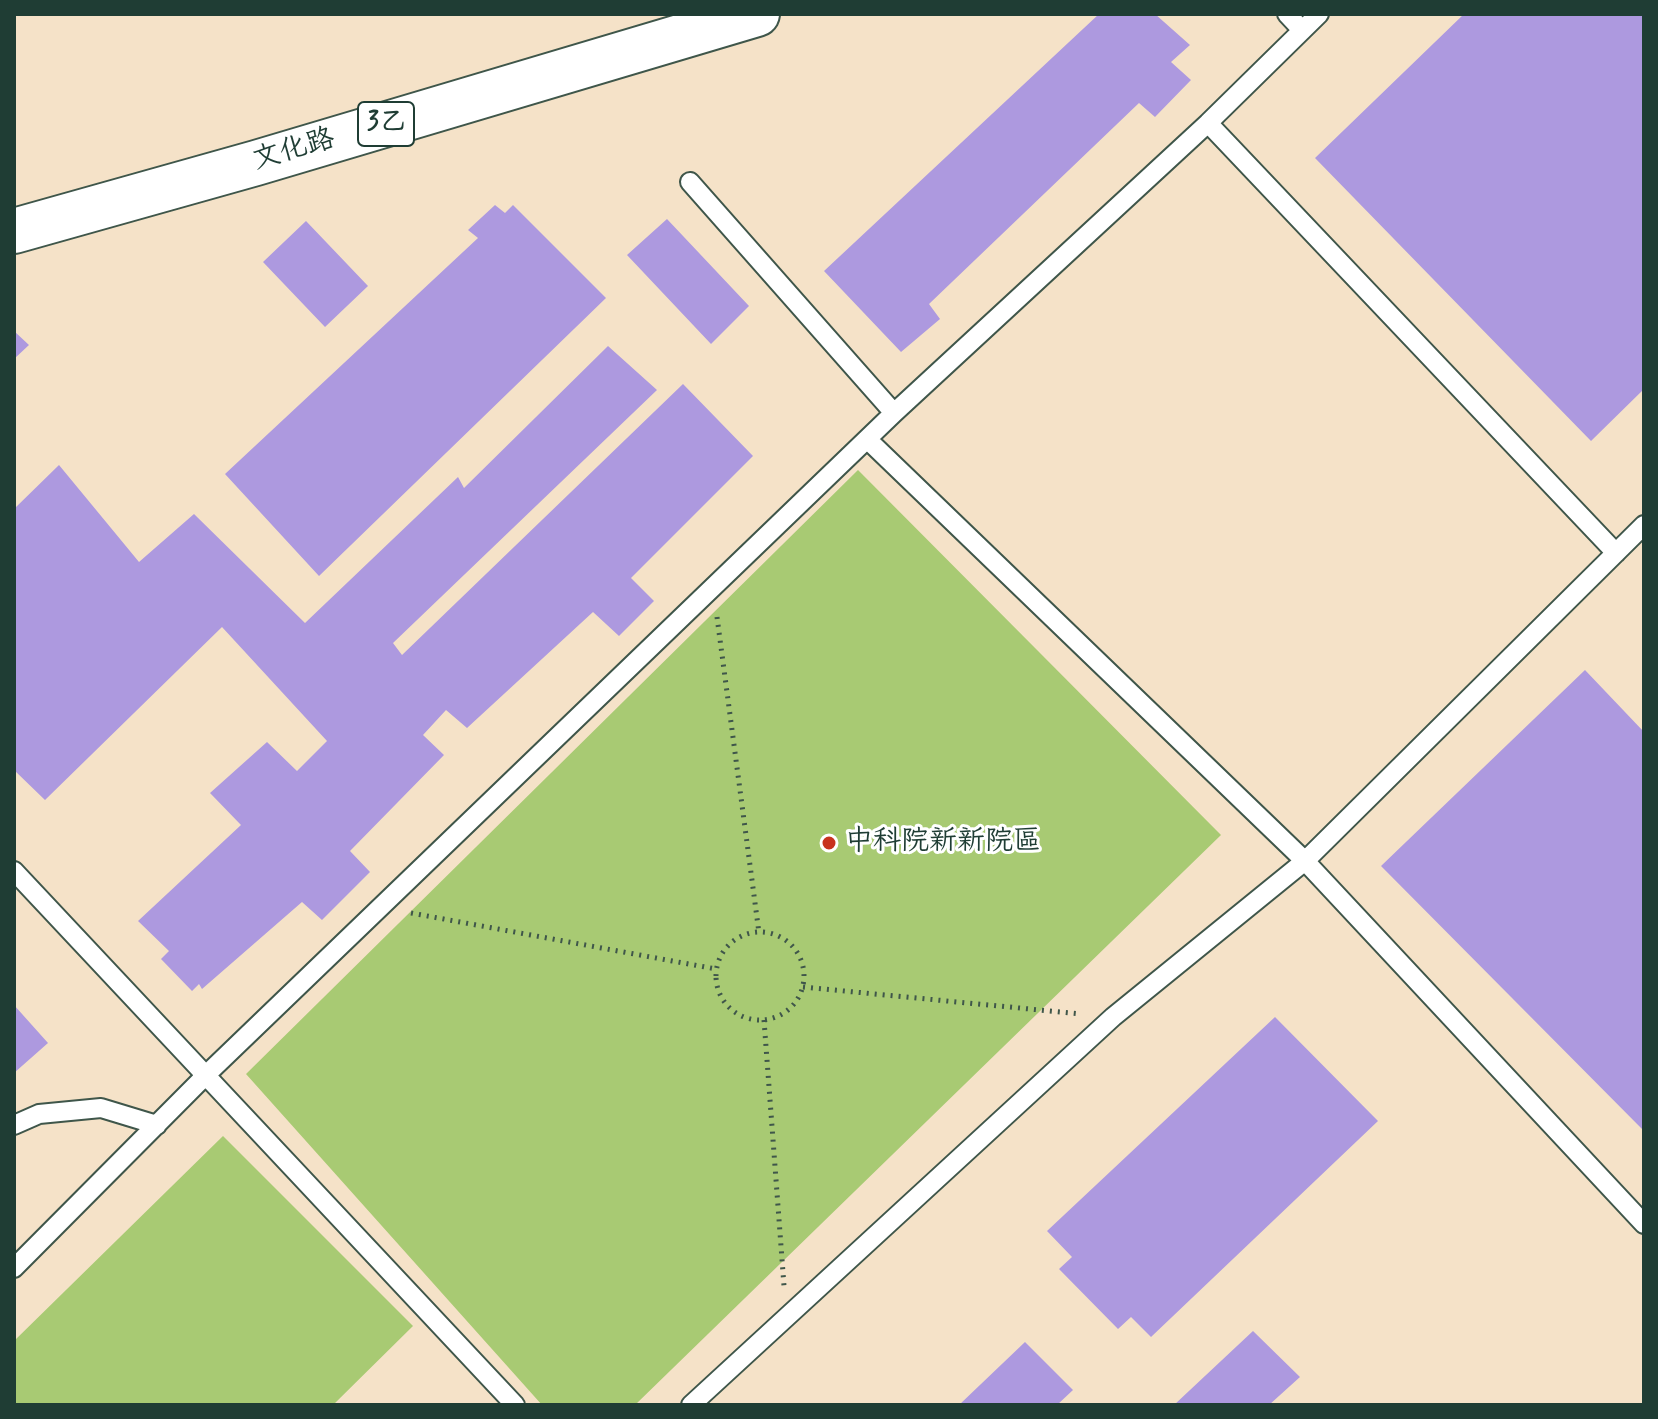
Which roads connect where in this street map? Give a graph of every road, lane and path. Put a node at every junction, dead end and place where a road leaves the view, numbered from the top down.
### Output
1 (757, 14) edge
2 (1287, 14) edge
3 (1319, 14) edge
4 (1302, 30) junction
5 (1208, 123) junction
6 (690, 182) dead end
7 (14, 231) edge
8 (894, 413) junction
9 (868, 440) junction
10 (1644, 525) edge
11 (1616, 553) junction
12 (713, 588) junction
13 (1305, 861) junction
14 (14, 871) edge
15 (380, 907) junction
16 (759, 933) junction
17 (716, 969) junction
18 (803, 987) junction
19 (1113, 1017) junction
20 (764, 1020) junction
21 (207, 1074) junction
22 (14, 1125) edge
23 (157, 1125) junction
24 (1644, 1224) edge
25 (14, 1268) edge
26 (786, 1317) junction
27 (515, 1405) edge
28 (691, 1405) edge

1 - 7 main road, 文化路 / 3乙
2 - 4 lane
3 - 4 lane
4 - 5 lane
5 - 8 lane
5 - 11 lane
6 - 8 lane
8 - 9 lane
9 - 12 lane
9 - 13 lane
10 - 11 lane
11 - 13 lane
12 - 15 lane
12 - 16 path
13 - 19 lane
13 - 24 lane
14 - 21 lane
15 - 17 path
15 - 21 lane
16 - 17 path
16 - 18 path
17 - 20 path
18 - 19 path
18 - 20 path
19 - 26 lane
20 - 26 path
21 - 23 lane
21 - 27 lane
22 - 23 lane
23 - 25 lane
26 - 28 lane

